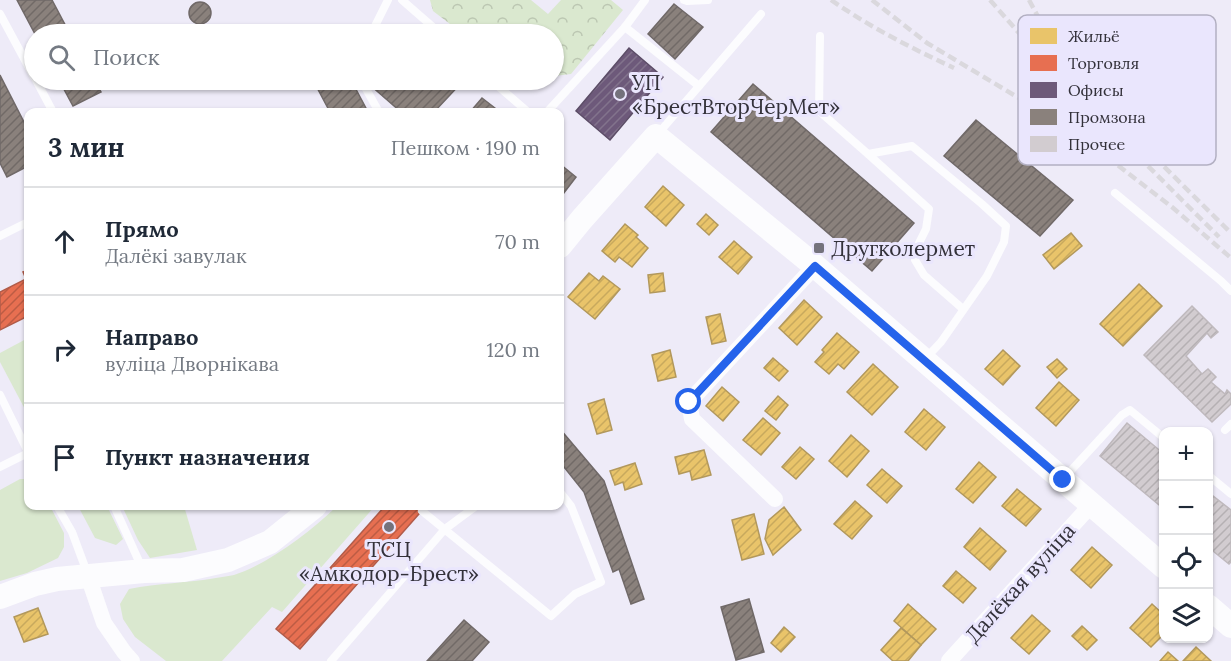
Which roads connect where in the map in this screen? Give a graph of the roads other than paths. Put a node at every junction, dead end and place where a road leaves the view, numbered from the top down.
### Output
1 (388, 0) edge
2 (402, 0) edge
3 (645, 0) edge
4 (684, 0) edge
5 (708, 0) edge
6 (0, 14) edge
7 (761, 14) dead end
8 (376, 24) edge
9 (430, 24) edge
10 (625, 27) junction
11 (820, 36) dead end
12 (24, 59) edge
13 (699, 86) junction
14 (41, 90) edge
15 (367, 90) edge
16 (503, 90) edge
17 (51, 108) edge
18 (376, 108) edge
19 (523, 108) edge
20 (551, 108) edge
21 (656, 136) junction
22 (868, 154) junction
23 (1115, 193) dead end
24 (24, 224) edge
25 (0, 236) edge
26 (564, 241) edge
27 (815, 266) junction
28 (1231, 291) edge
29 (963, 309) junction
30 (924, 360) junction
31 (0, 395) edge
32 (1159, 434) edge
33 (24, 444) edge
34 (24, 454) edge
35 (0, 467) edge
36 (1213, 478) edge
37 (1063, 480) junction
38 (1231, 494) edge
39 (564, 497) edge
40 (774, 499) dead end
41 (1091, 505) junction
42 (59, 510) edge
43 (116, 510) edge
44 (310, 510) edge
45 (471, 510) edge
46 (422, 511) dead end
47 (445, 529) junction
48 (1159, 563) edge
49 (144, 571) junction
50 (88, 576) junction
51 (0, 597) edge
52 (1213, 610) edge
53 (1231, 626) edge
54 (132, 661) edge
55 (331, 661) edge
56 (949, 661) edge

1 - 8 lane
2 - 9 lane
3 - 10 lane
4 - 5 lane
6 - 12 lane
7 - 13 lane
10 - 13 lane
10 - 20 lane
11 - 22 lane
13 - 21 lane
14 - 17 lane
15 - 18 lane
16 - 19 lane
21 - 26 street
21 - 27 street
22 - 29 lane
22 - 29 lane
23 - 28 lane
24 - 25 lane
27 - 30 street
27 - 40 street
29 - 30 lane
30 - 37 street
31 - 33 lane
32 - 37 lane
34 - 35 lane
36 - 38 lane
37 - 41 street
39 - 47 lane
41 - 48 street
41 - 56 street, Далёкая вуліца
42 - 50 lane
43 - 49 lane
44 - 49 street
45 - 47 lane
46 - 47 lane
47 - 55 lane
49 - 50 street
50 - 51 street
50 - 54 street
52 - 53 street

